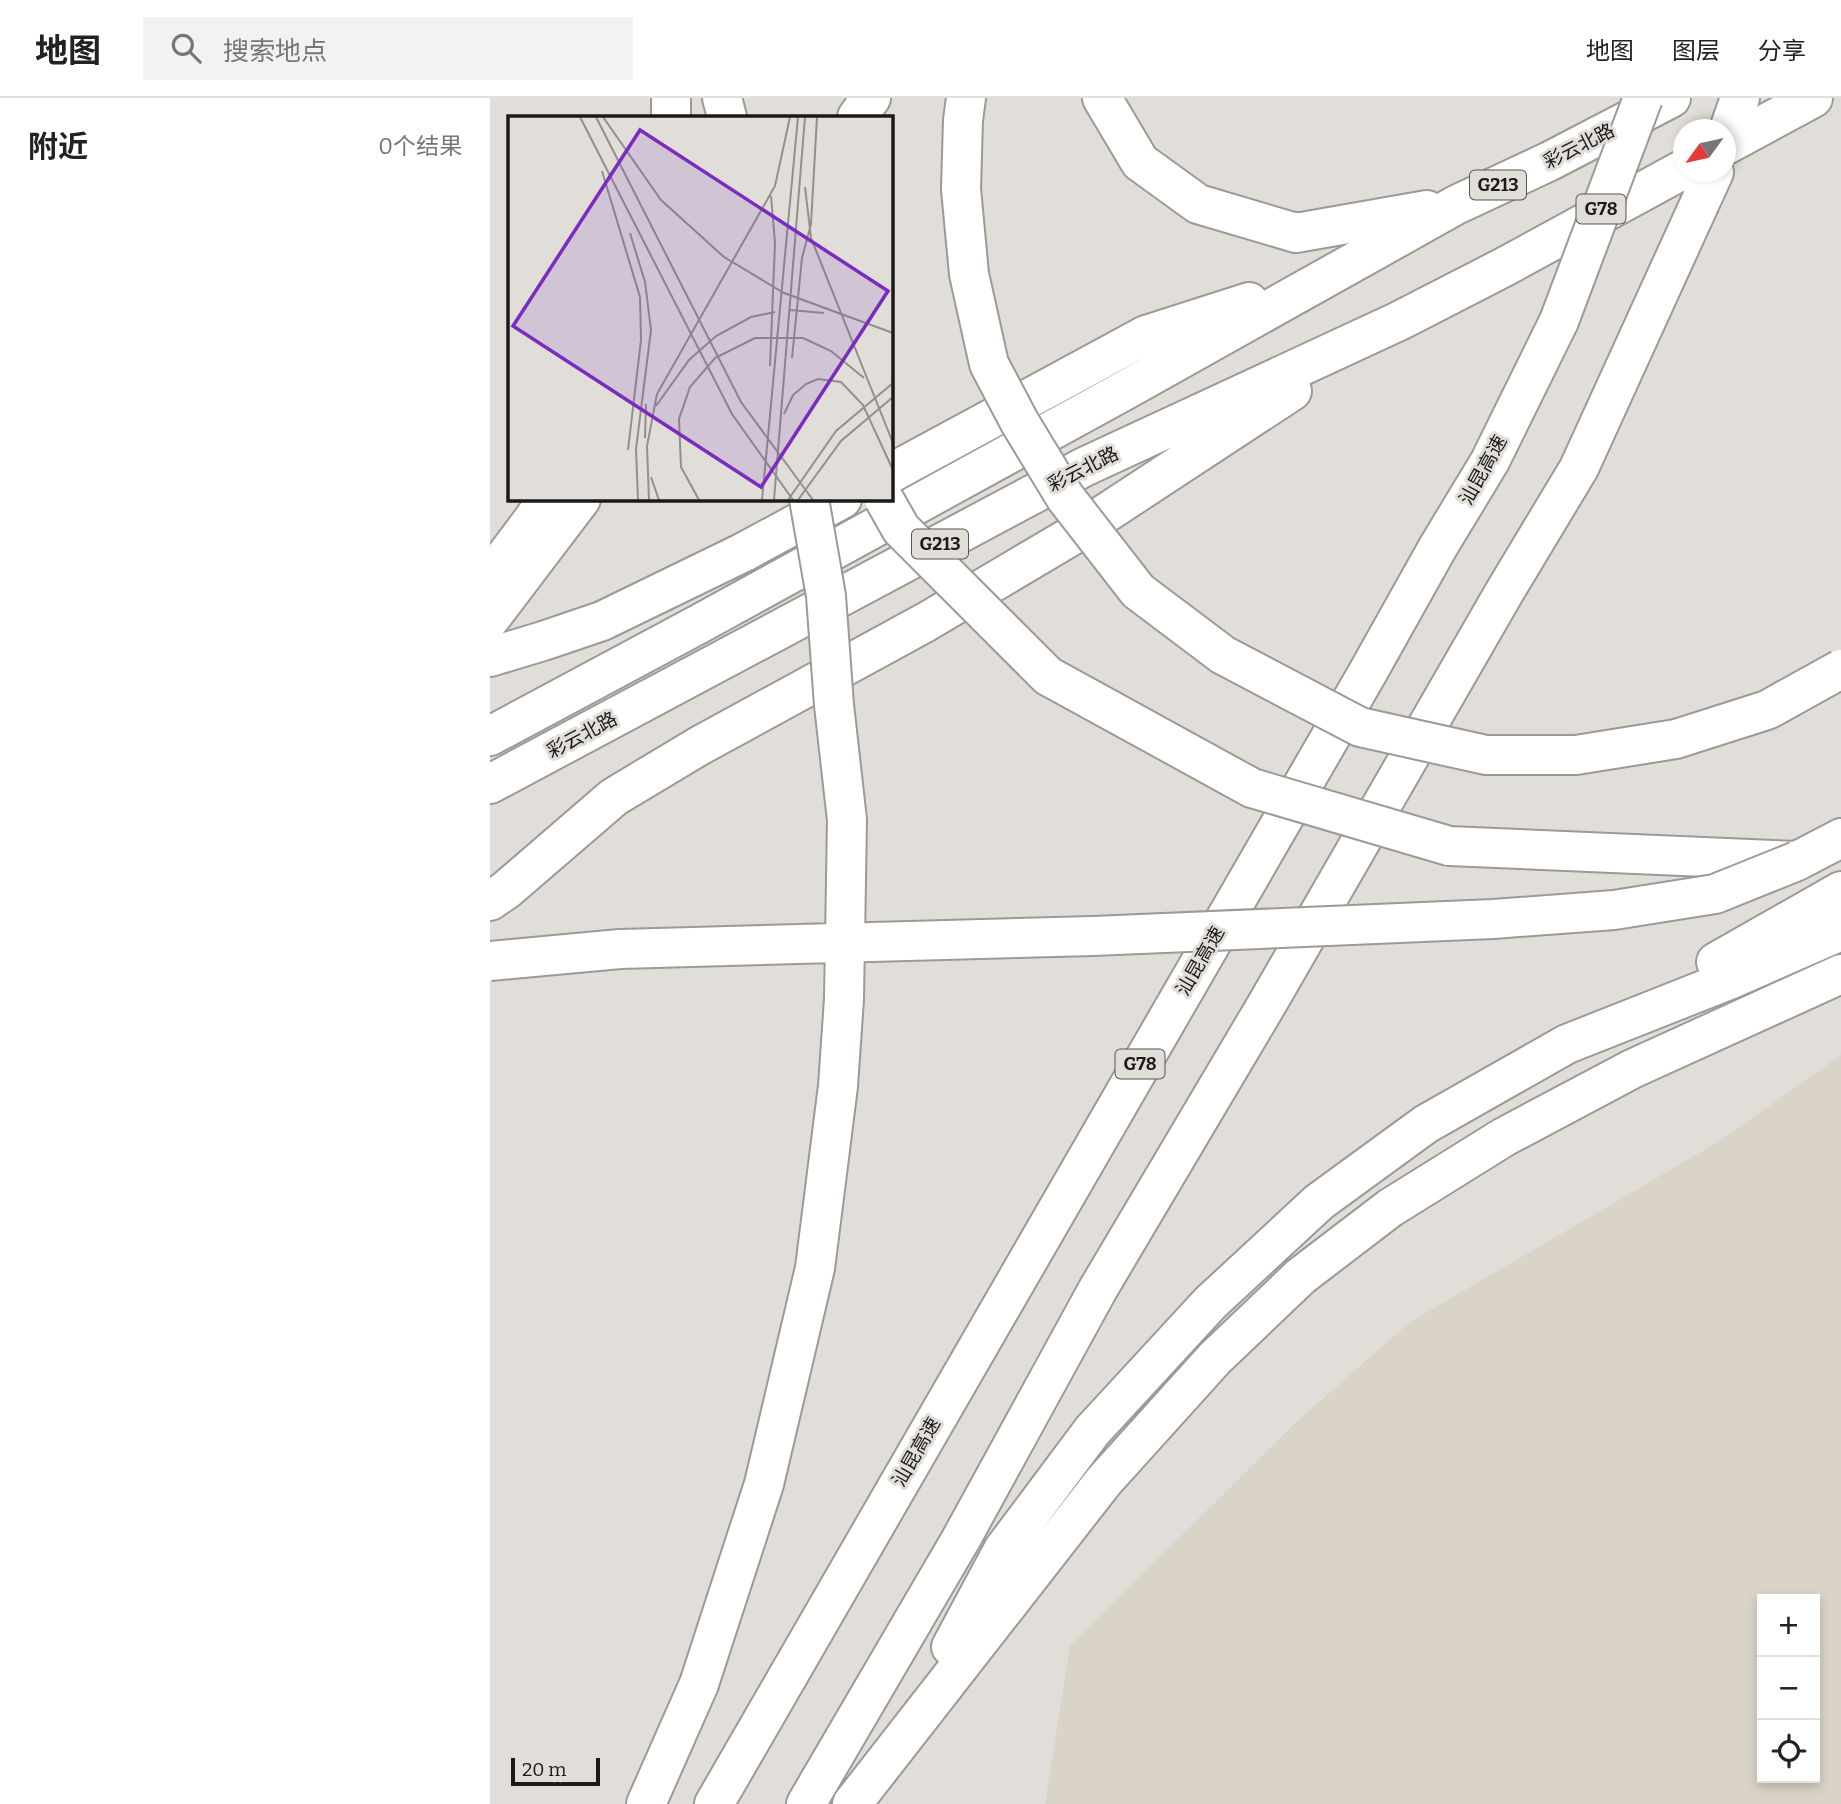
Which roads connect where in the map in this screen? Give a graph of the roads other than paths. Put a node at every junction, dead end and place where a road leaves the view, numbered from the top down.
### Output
1 (671, 98) edge
2 (722, 98) edge
3 (871, 98) edge
4 (966, 98) edge
5 (1102, 98) edge
6 (1643, 98) edge
7 (1671, 98) edge
8 (1740, 98) edge
9 (1813, 98) edge
10 (671, 116) edge
11 (727, 116) edge
12 (858, 116) edge
13 (1733, 119) edge
14 (1736, 140) edge
15 (1673, 175) edge
16 (1709, 182) edge
17 (1456, 205) junction
18 (1328, 278) junction
19 (1399, 321) junction
20 (892, 472) edge
21 (546, 500) edge
22 (580, 500) edge
23 (809, 500) edge
24 (840, 500) edge
25 (885, 500) edge
26 (490, 577) edge
27 (490, 619) edge
28 (490, 657) edge
29 (1841, 669) edge
30 (490, 736) edge
31 (490, 784) edge
32 (1841, 838) edge
33 (1797, 862) junction
34 (1841, 891) edge
35 (490, 901) edge
36 (1841, 931) edge
37 (490, 961) edge
38 (1841, 974) edge
39 (1567, 1044) junction
40 (901, 1742) junction
41 (646, 1804) edge
42 (714, 1804) edge
43 (806, 1804) edge
44 (852, 1804) edge

1 - 10 main road
2 - 11 main road
3 - 12 main road
4 - 29 main road, bridge
5 - 17 main road
6 - 42 main road, 汕昆高速 / G78, bridge
7 - 17 main road, 彩云北路 / G213
8 - 13 main road
9 - 14 main road
15 - 19 main road, 彩云北路 / G213
16 - 43 main road
17 - 18 main road, 彩云北路 / G213
18 - 20 main road
18 - 30 main road, 彩云北路 / G213
19 - 31 main road, 彩云北路 / G213
19 - 35 main road
21 - 26 main road
22 - 27 main road
23 - 41 main road, bridge
24 - 28 main road
25 - 33 main road, bridge
32 - 33 main road
33 - 37 main road, bridge
34 - 39 main road
36 - 39 main road
38 - 40 main road
39 - 40 main road
40 - 44 main road

